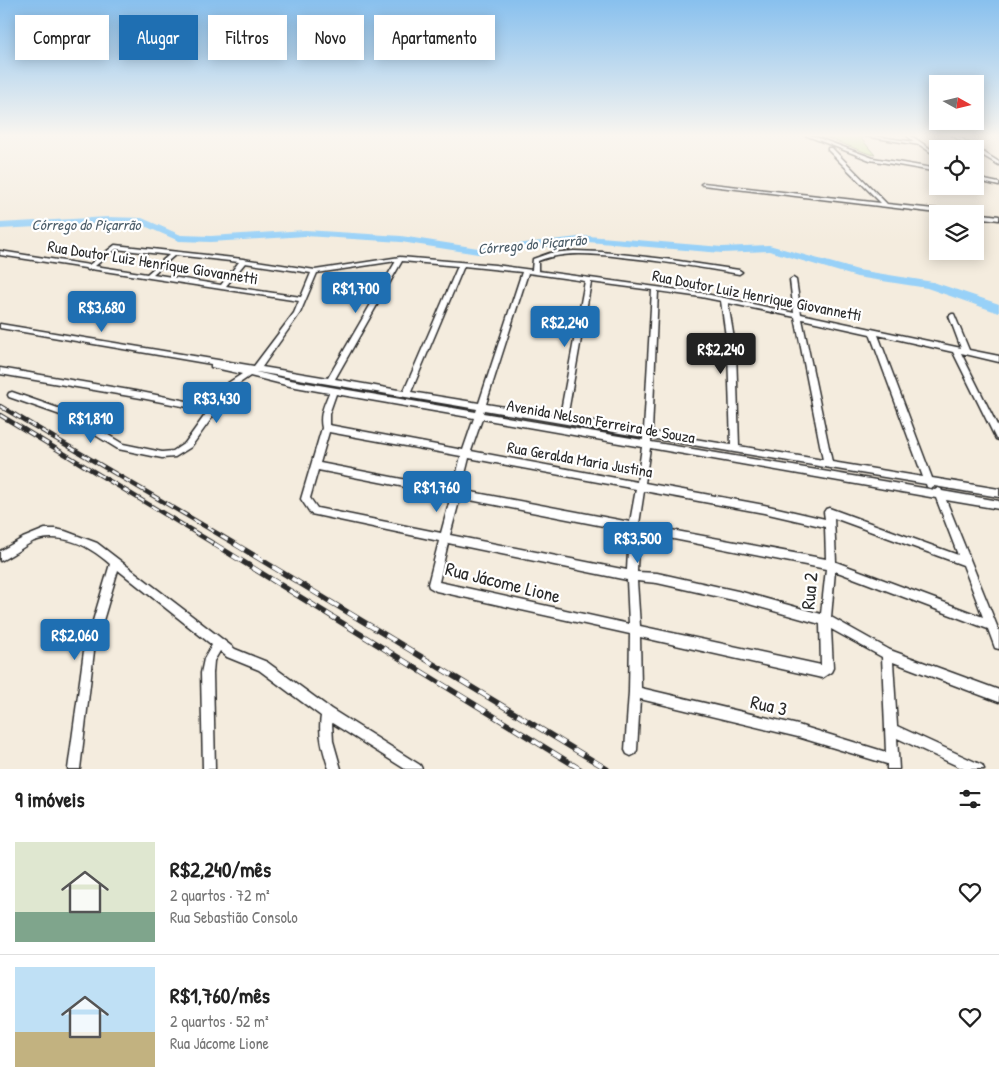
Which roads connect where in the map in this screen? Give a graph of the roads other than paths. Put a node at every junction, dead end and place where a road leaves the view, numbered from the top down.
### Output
1 (852, 171) edge
2 (984, 181) edge
3 (703, 184) dead end
4 (999, 185) edge
5 (885, 204) junction
6 (929, 210) edge
7 (984, 216) edge
8 (999, 218) edge
9 (174, 252) junction
10 (0, 253) edge
11 (400, 258) junction
12 (243, 261) junction
13 (462, 264) junction
14 (88, 268) junction
15 (314, 272) junction
16 (525, 272) junction
17 (739, 272) dead end
18 (535, 273) junction
19 (148, 276) junction
20 (793, 280) dead end
21 (588, 281) junction
22 (222, 288) junction
23 (655, 289) junction
24 (302, 299) junction
25 (724, 300) junction
26 (798, 316) junction
27 (952, 316) dead end
28 (0, 326) edge
29 (873, 332) junction
30 (956, 350) junction
31 (966, 352) junction
32 (999, 359) edge
33 (200, 360) junction
34 (258, 367) junction
35 (0, 371) edge
36 (247, 374) junction
37 (331, 379) junction
38 (334, 390) junction
39 (407, 392) junction
40 (12, 395) dead end
41 (482, 406) junction
42 (213, 410) junction
43 (479, 415) junction
44 (563, 418) junction
45 (326, 428) junction
46 (647, 428) junction
47 (999, 437) edge
48 (647, 444) junction
49 (735, 448) junction
50 (466, 455) junction
51 (828, 464) junction
52 (315, 466) junction
53 (927, 482) junction
54 (640, 485) junction
55 (999, 493) edge
56 (454, 494) junction
57 (940, 494) junction
58 (999, 504) edge
59 (828, 524) junction
60 (634, 528) junction
61 (443, 539) junction
62 (0, 556) edge
63 (966, 562) junction
64 (115, 563) junction
65 (831, 565) junction
66 (632, 576) junction
67 (825, 620) junction
68 (992, 625) junction
69 (635, 629) junction
70 (219, 644) junction
71 (999, 644) edge
72 (886, 654) junction
73 (822, 672) joint
74 (635, 692) junction
75 (999, 696) edge
76 (327, 713) junction
77 (890, 728) junction
78 (631, 750) dead end
79 (892, 765) edge
80 (74, 769) edge
81 (210, 769) edge
82 (335, 769) edge
83 (416, 769) edge
84 (978, 769) edge

1 - 5 street
2 - 4 street
3 - 5 street
5 - 6 street
7 - 8 street
9 - 12 street, Rua Doutor Luiz Henrique Giovannetti
9 - 14 street, Rua Doutor Luiz Henrique Giovannetti
9 - 19 street
10 - 14 street, Rua Doutor Luiz Henrique Giovannetti
11 - 13 street, Rua Doutor Luiz Henrique Giovannetti
11 - 15 street, Rua Doutor Luiz Henrique Giovannetti
11 - 37 street
12 - 15 street, Rua Doutor Luiz Henrique Giovannetti
12 - 22 street
13 - 16 street, Rua Doutor Luiz Henrique Giovannetti
13 - 39 street
14 - 19 street, Rua Doutor Luiz Henrique Giovannetti
15 - 24 street
16 - 18 street, Rua Doutor Luiz Henrique Giovannetti
16 - 41 street, Rua Jácome Lione
17 - 18 street
18 - 21 street, Rua Doutor Luiz Henrique Giovannetti
19 - 22 street, Rua Doutor Luiz Henrique Giovannetti
20 - 26 street
21 - 23 street, Rua Doutor Luiz Henrique Giovannetti
21 - 44 street
22 - 24 street, Rua Doutor Luiz Henrique Giovannetti
23 - 25 street, Rua Doutor Luiz Henrique Giovannetti
23 - 46 street
24 - 34 street
25 - 26 street, Rua Doutor Luiz Henrique Giovannetti
25 - 49 street
26 - 29 street, Rua Doutor Luiz Henrique Giovannetti
26 - 51 street
27 - 31 street
28 - 33 street, Avenida Nelson Ferreira de Souza
29 - 30 street, Rua Doutor Luiz Henrique Giovannetti
29 - 53 street
30 - 31 street, Rua Doutor Luiz Henrique Giovannetti
30 - 47 street
31 - 32 street, Rua Doutor Luiz Henrique Giovannetti
33 - 34 street, Avenida Nelson Ferreira de Souza
33 - 36 street, Avenida Nelson Ferreira de Souza
34 - 36 street
34 - 37 street, Avenida Nelson Ferreira de Souza
35 - 42 street
36 - 38 street, Avenida Nelson Ferreira de Souza
36 - 42 street
37 - 39 street, Avenida Nelson Ferreira de Souza
38 - 43 street, Avenida Nelson Ferreira de Souza
38 - 45 street
39 - 41 street, Avenida Nelson Ferreira de Souza
40 - 42 street
41 - 43 street, Rua Jácome Lione
41 - 44 street, Avenida Nelson Ferreira de Souza
43 - 48 street, Avenida Nelson Ferreira de Souza
43 - 50 street, Rua Jácome Lione
44 - 46 street, Avenida Nelson Ferreira de Souza
45 - 50 street, Rua Geralda Maria Justina
45 - 52 street
46 - 48 street
46 - 49 street, Avenida Nelson Ferreira de Souza
48 - 54 street
48 - 57 street, Avenida Nelson Ferreira de Souza
49 - 51 street, Avenida Nelson Ferreira de Souza
50 - 54 street, Rua Geralda Maria Justina
50 - 56 street, Rua Jácome Lione
51 - 53 street, Avenida Nelson Ferreira de Souza
52 - 56 street
52 - 61 street
53 - 55 street, Avenida Nelson Ferreira de Souza
53 - 57 street
54 - 59 street, Rua Geralda Maria Justina
54 - 60 street
56 - 60 street
56 - 61 street, Rua Jácome Lione
57 - 58 street, Avenida Nelson Ferreira de Souza
57 - 63 street
59 - 63 street, Rua 2
59 - 65 street, Rua 2
60 - 65 street
60 - 66 street
61 - 66 street
61 - 69 street, Rua Jácome Lione
62 - 64 street
63 - 68 street
64 - 70 street
64 - 80 street
65 - 67 street, Rua 2
65 - 68 street
66 - 67 street
66 - 69 street
67 - 72 street
67 - 73 street, Rua 2
68 - 71 street
69 - 73 street, Rua Jácome Lione
69 - 74 street
70 - 76 street
70 - 81 street
72 - 75 street
72 - 77 street
74 - 78 street
74 - 79 street, Rua 3
76 - 82 street
76 - 83 street
77 - 79 street
77 - 84 street

